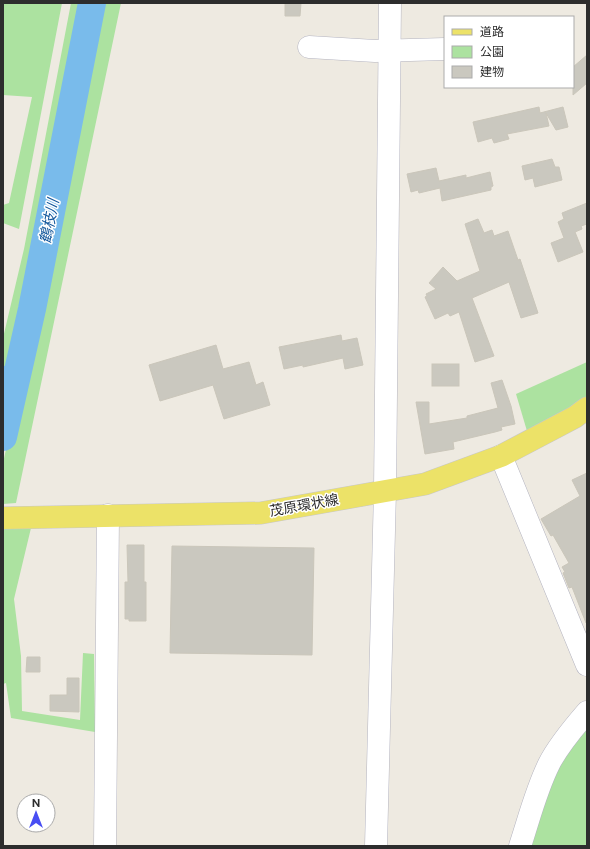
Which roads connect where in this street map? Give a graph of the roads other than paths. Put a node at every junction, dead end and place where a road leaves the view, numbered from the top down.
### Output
1 (390, 3) edge
2 (309, 47) dead end
3 (444, 49) edge
4 (390, 50) junction
5 (587, 408) edge
6 (501, 456) junction
7 (385, 491) junction
8 (108, 515) junction
9 (10, 518) edge
10 (587, 665) edge
11 (587, 712) edge
12 (105, 846) edge
13 (376, 846) edge
14 (520, 846) edge

1 - 4 street
2 - 4 street
3 - 4 street
4 - 7 street
5 - 6 main road, 茂原環状線
6 - 7 main road, 茂原環状線
6 - 10 street
7 - 8 main road, 茂原環状線
7 - 13 street
8 - 9 main road, 茂原環状線
8 - 12 street
11 - 14 street

